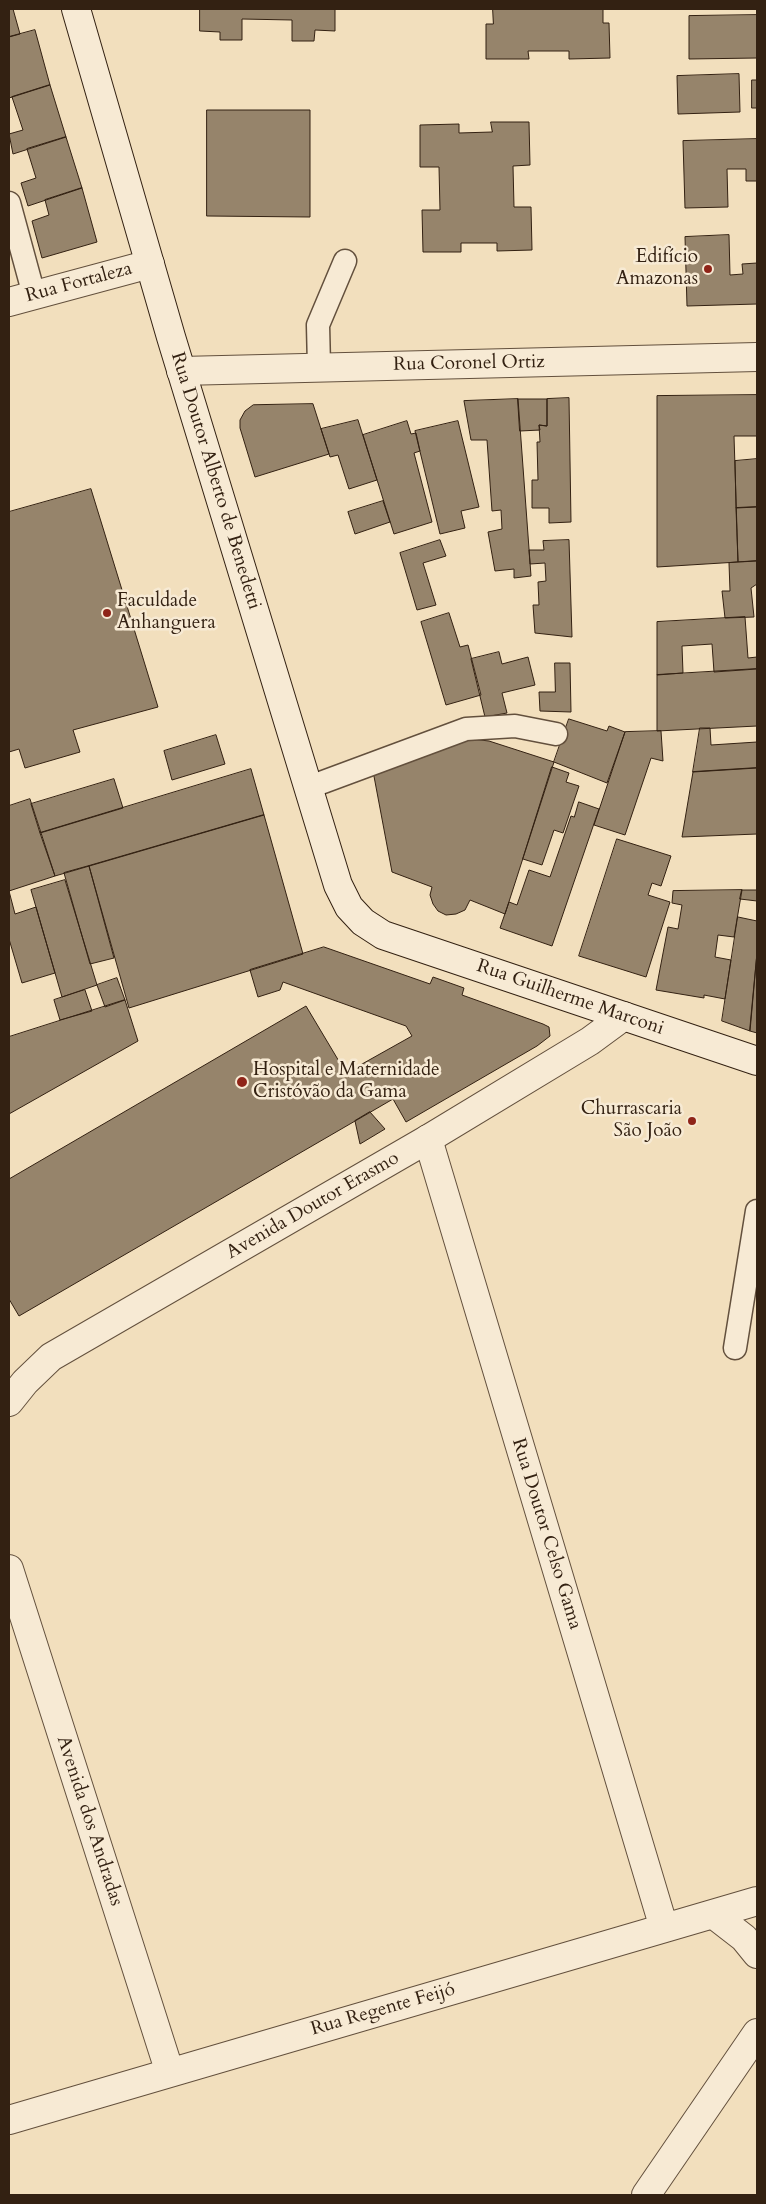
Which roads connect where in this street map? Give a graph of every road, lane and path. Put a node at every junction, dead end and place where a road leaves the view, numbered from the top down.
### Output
1 (76, 9) edge
2 (9, 203) edge
3 (345, 261) dead end
4 (150, 264) junction
5 (22, 298) edge
6 (757, 357) edge
7 (319, 367) junction
8 (181, 371) junction
9 (556, 734) dead end
10 (307, 788) junction
11 (383, 935) joint
12 (624, 1016) junction
13 (757, 1061) edge
14 (428, 1139) junction
15 (757, 1210) edge
16 (735, 1348) dead end
17 (9, 1402) edge
18 (9, 1570) edge
19 (757, 1901) edge
20 (713, 1914) junction
21 (664, 1928) junction
22 (757, 1954) edge
23 (757, 2033) edge
24 (170, 2073) junction
25 (9, 2120) edge
26 (646, 2195) edge

1 - 4 street, Rua Doutor Alberto de Benedetti
2 - 5 lane
3 - 7 lane
4 - 5 street, Rua Fortaleza
4 - 8 street, Rua Doutor Alberto de Benedetti
6 - 7 street, Rua Coronel Ortiz
7 - 8 street, Rua Coronel Ortiz
8 - 10 street, Rua Doutor Alberto de Benedetti
9 - 10 lane
10 - 11 street, Rua Doutor Alberto de Benedetti
11 - 12 street, Rua Guilherme Marconi
12 - 13 street, Rua Guilherme Marconi
12 - 14 street, Avenida Doutor Erasmo
14 - 17 street, Avenida Doutor Erasmo
14 - 21 street, Rua Doutor Celso Gama
15 - 16 lane
18 - 24 street, Avenida dos Andradas
19 - 20 street, Rua Regente Feijó
20 - 21 street, Rua Regente Feijó
20 - 22 street
21 - 24 street, Rua Regente Feijó
23 - 26 street
24 - 25 street, Rua Regente Feijó

